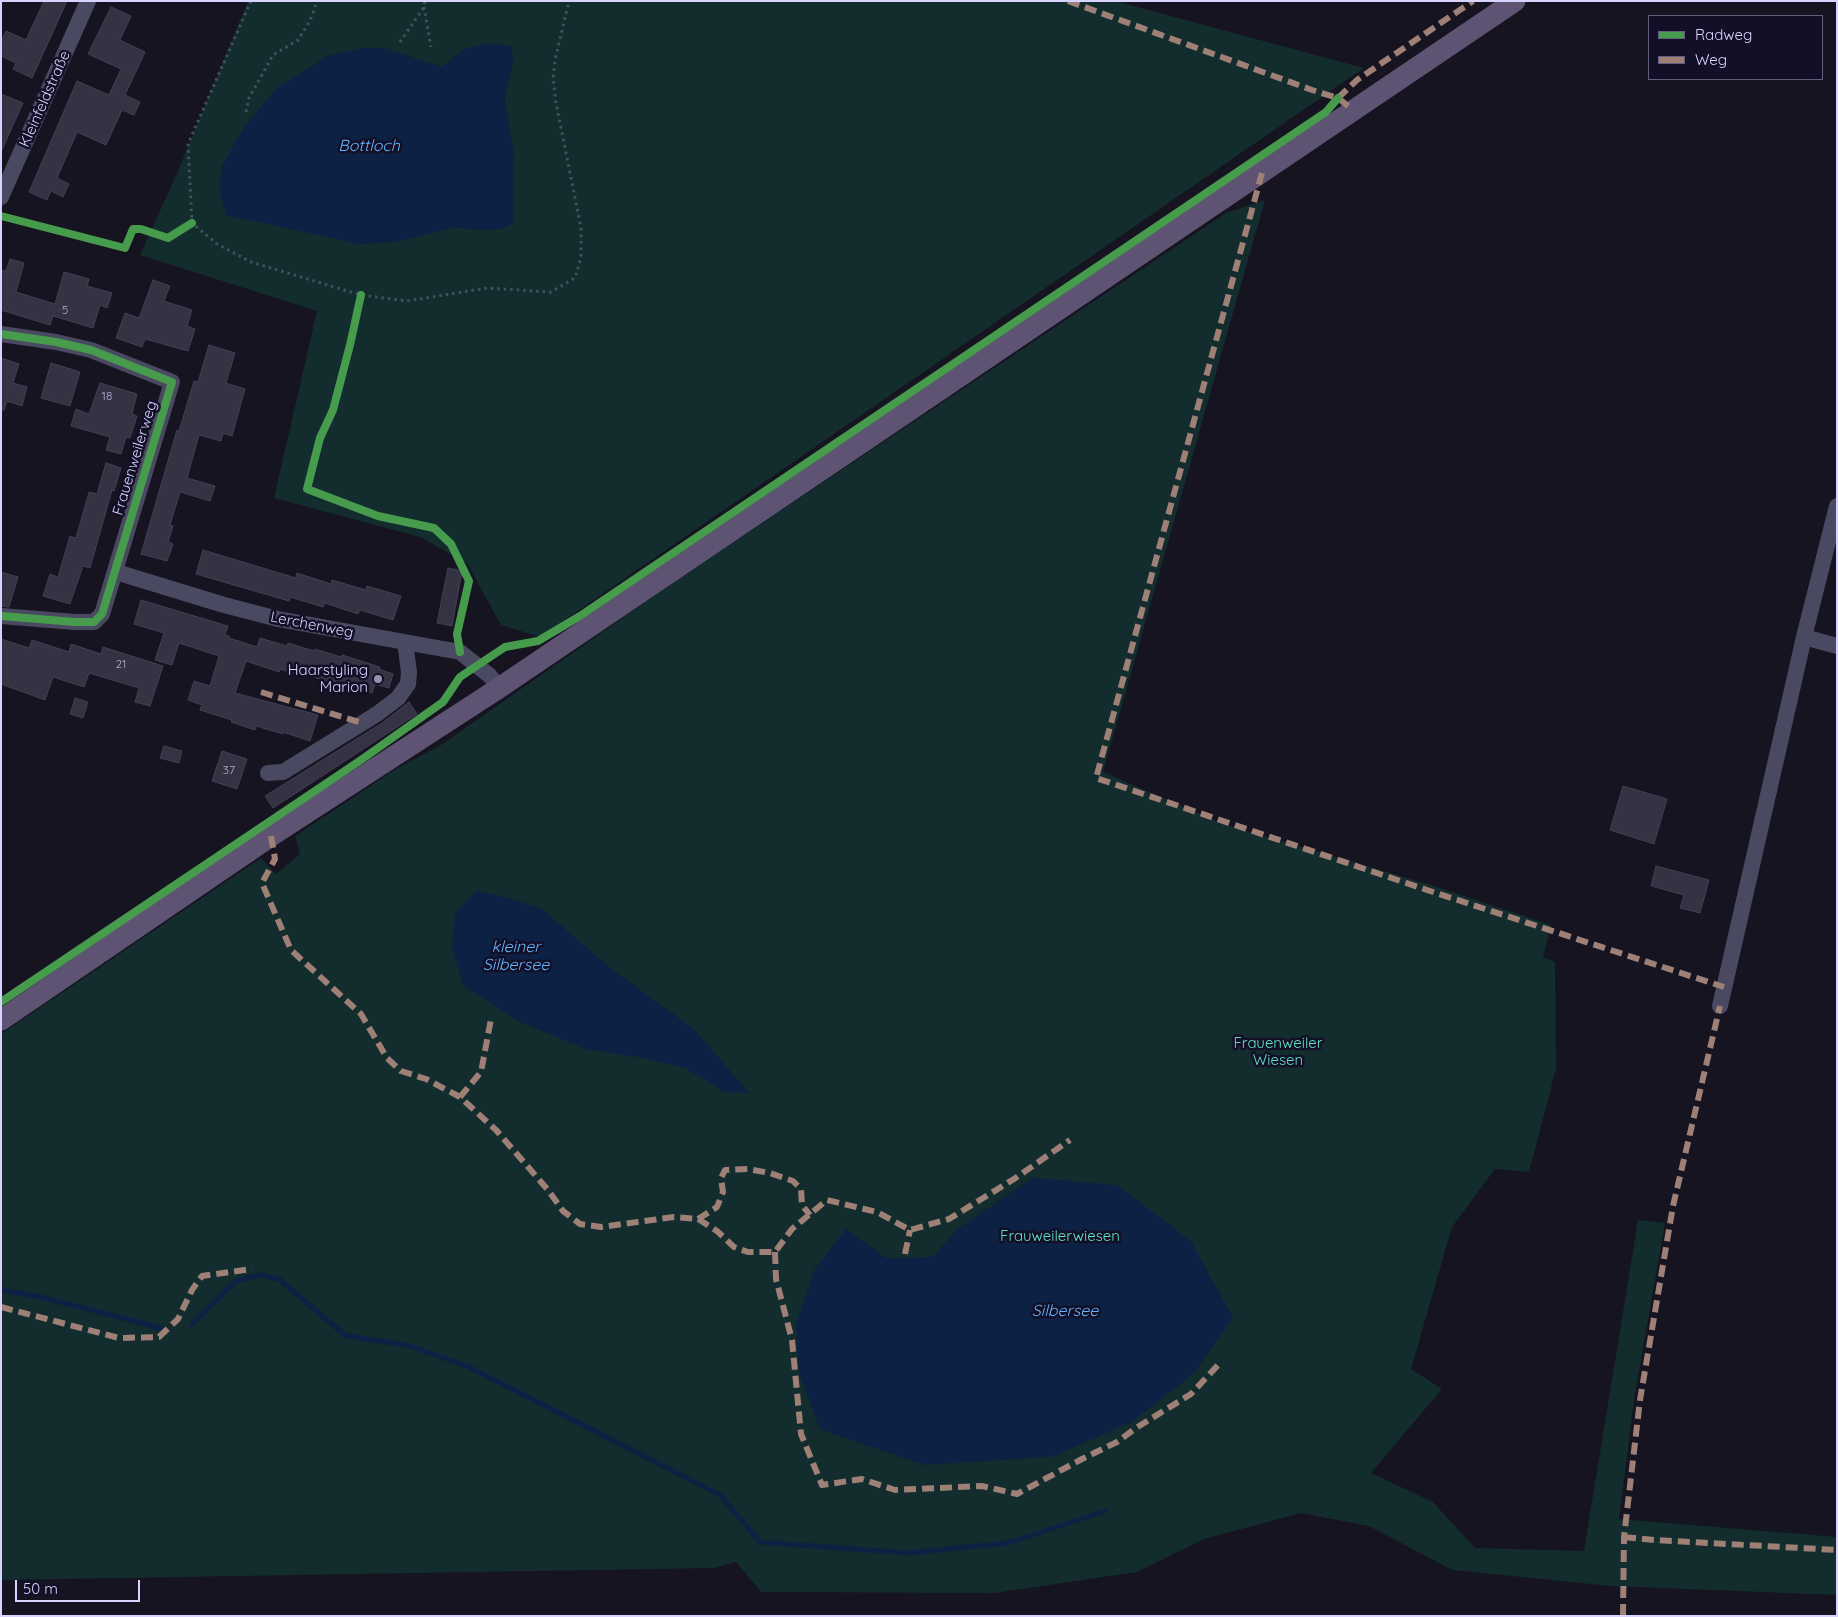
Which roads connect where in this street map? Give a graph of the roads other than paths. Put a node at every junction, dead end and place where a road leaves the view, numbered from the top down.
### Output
1 (88, 1) edge
2 (1515, 1) edge
3 (1, 198) edge
4 (1, 334) edge
5 (1837, 506) edge
6 (116, 572) junction
7 (1, 616) edge
8 (1804, 637) junction
9 (405, 642) junction
10 (1837, 646) edge
11 (499, 688) junction
12 (268, 773) dead end
13 (1720, 1006) dead end
14 (1, 1020) edge

1 - 3 street, Kleinfeldstraße
2 - 11 main road
4 - 6 street, Frauenweilerweg
5 - 8 street
6 - 7 street, Frauenweilerweg
6 - 9 street, Lerchenweg
8 - 10 street
8 - 13 street
9 - 11 street, Lerchenweg
9 - 12 street
11 - 14 main road

